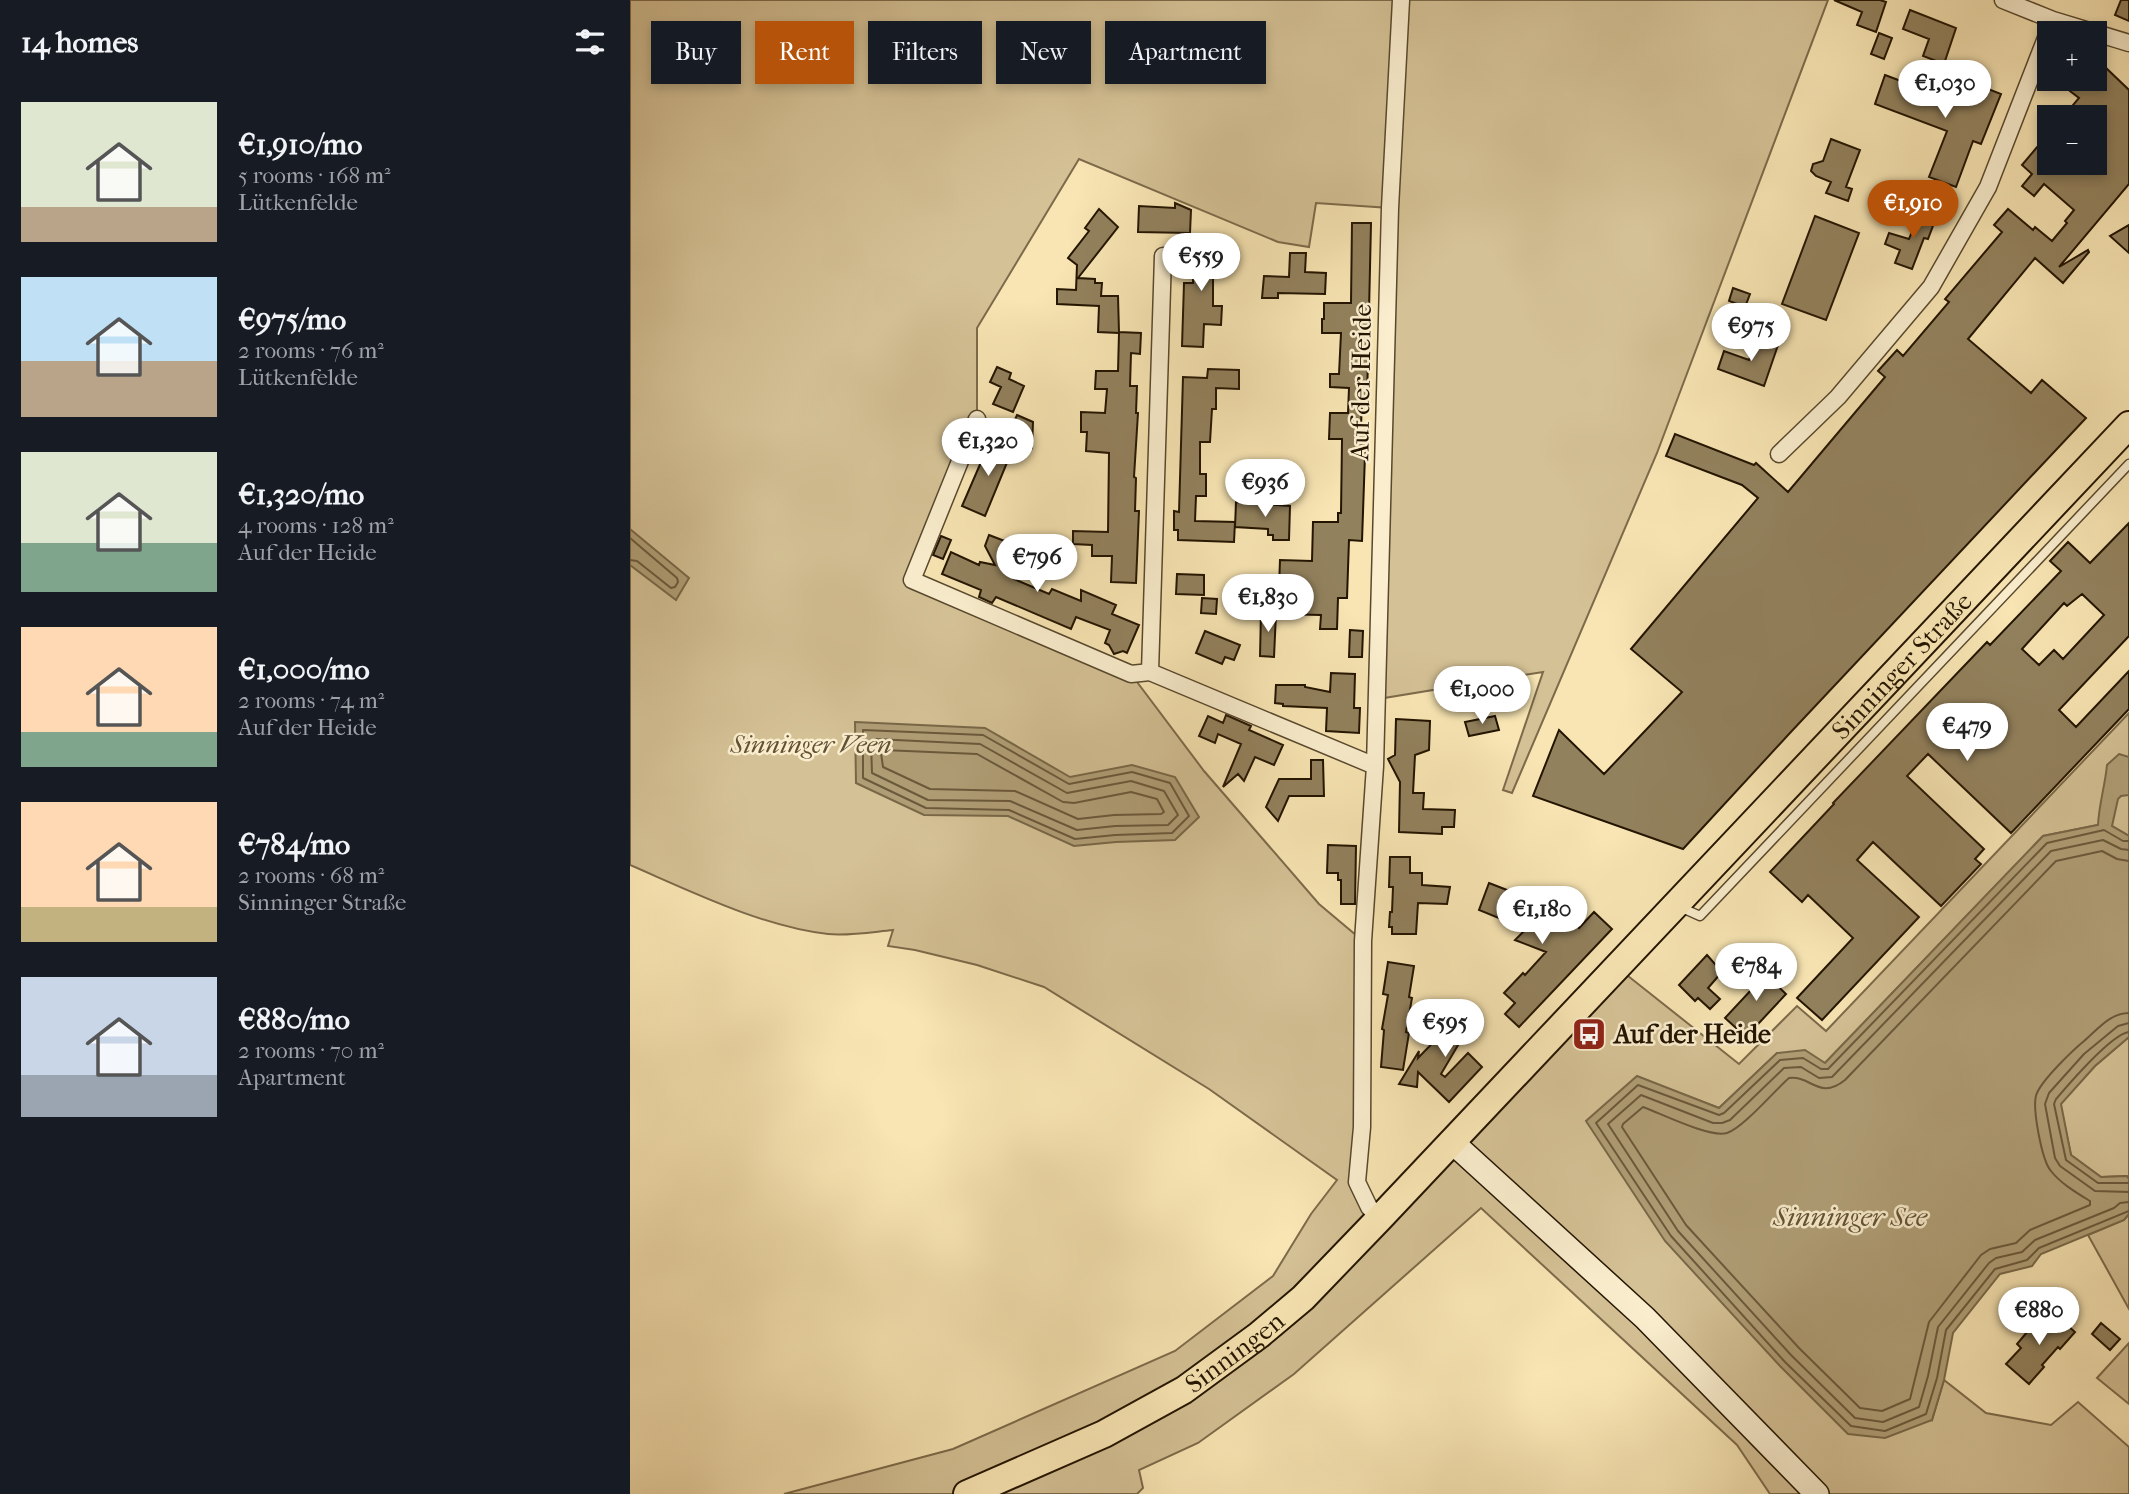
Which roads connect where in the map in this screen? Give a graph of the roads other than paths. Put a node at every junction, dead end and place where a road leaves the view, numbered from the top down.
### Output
1 (1401, 0) edge
2 (2003, 0) edge
3 (2053, 20) junction
4 (2129, 43) edge
5 (1164, 256) dead end
6 (977, 419) dead end
7 (2129, 425) edge
8 (1779, 454) dead end
9 (2129, 464) edge
10 (1150, 672) junction
11 (1375, 766) junction
12 (1674, 906) junction
13 (1451, 1141) junction
14 (1381, 1218) junction
15 (967, 1494) edge
16 (1817, 1494) edge

1 - 11 street, Auf der Heide
2 - 3 street
3 - 4 street
3 - 8 street
5 - 10 street
6 - 10 street
7 - 12 main road, Sinninger Straße
9 - 12 lane, Sinninger Straße
10 - 11 street
11 - 14 street, Auf der Heide
12 - 13 main road, Sinninger Straße
13 - 14 main road, Sinningen
13 - 16 main road
14 - 15 main road, Sinningen

